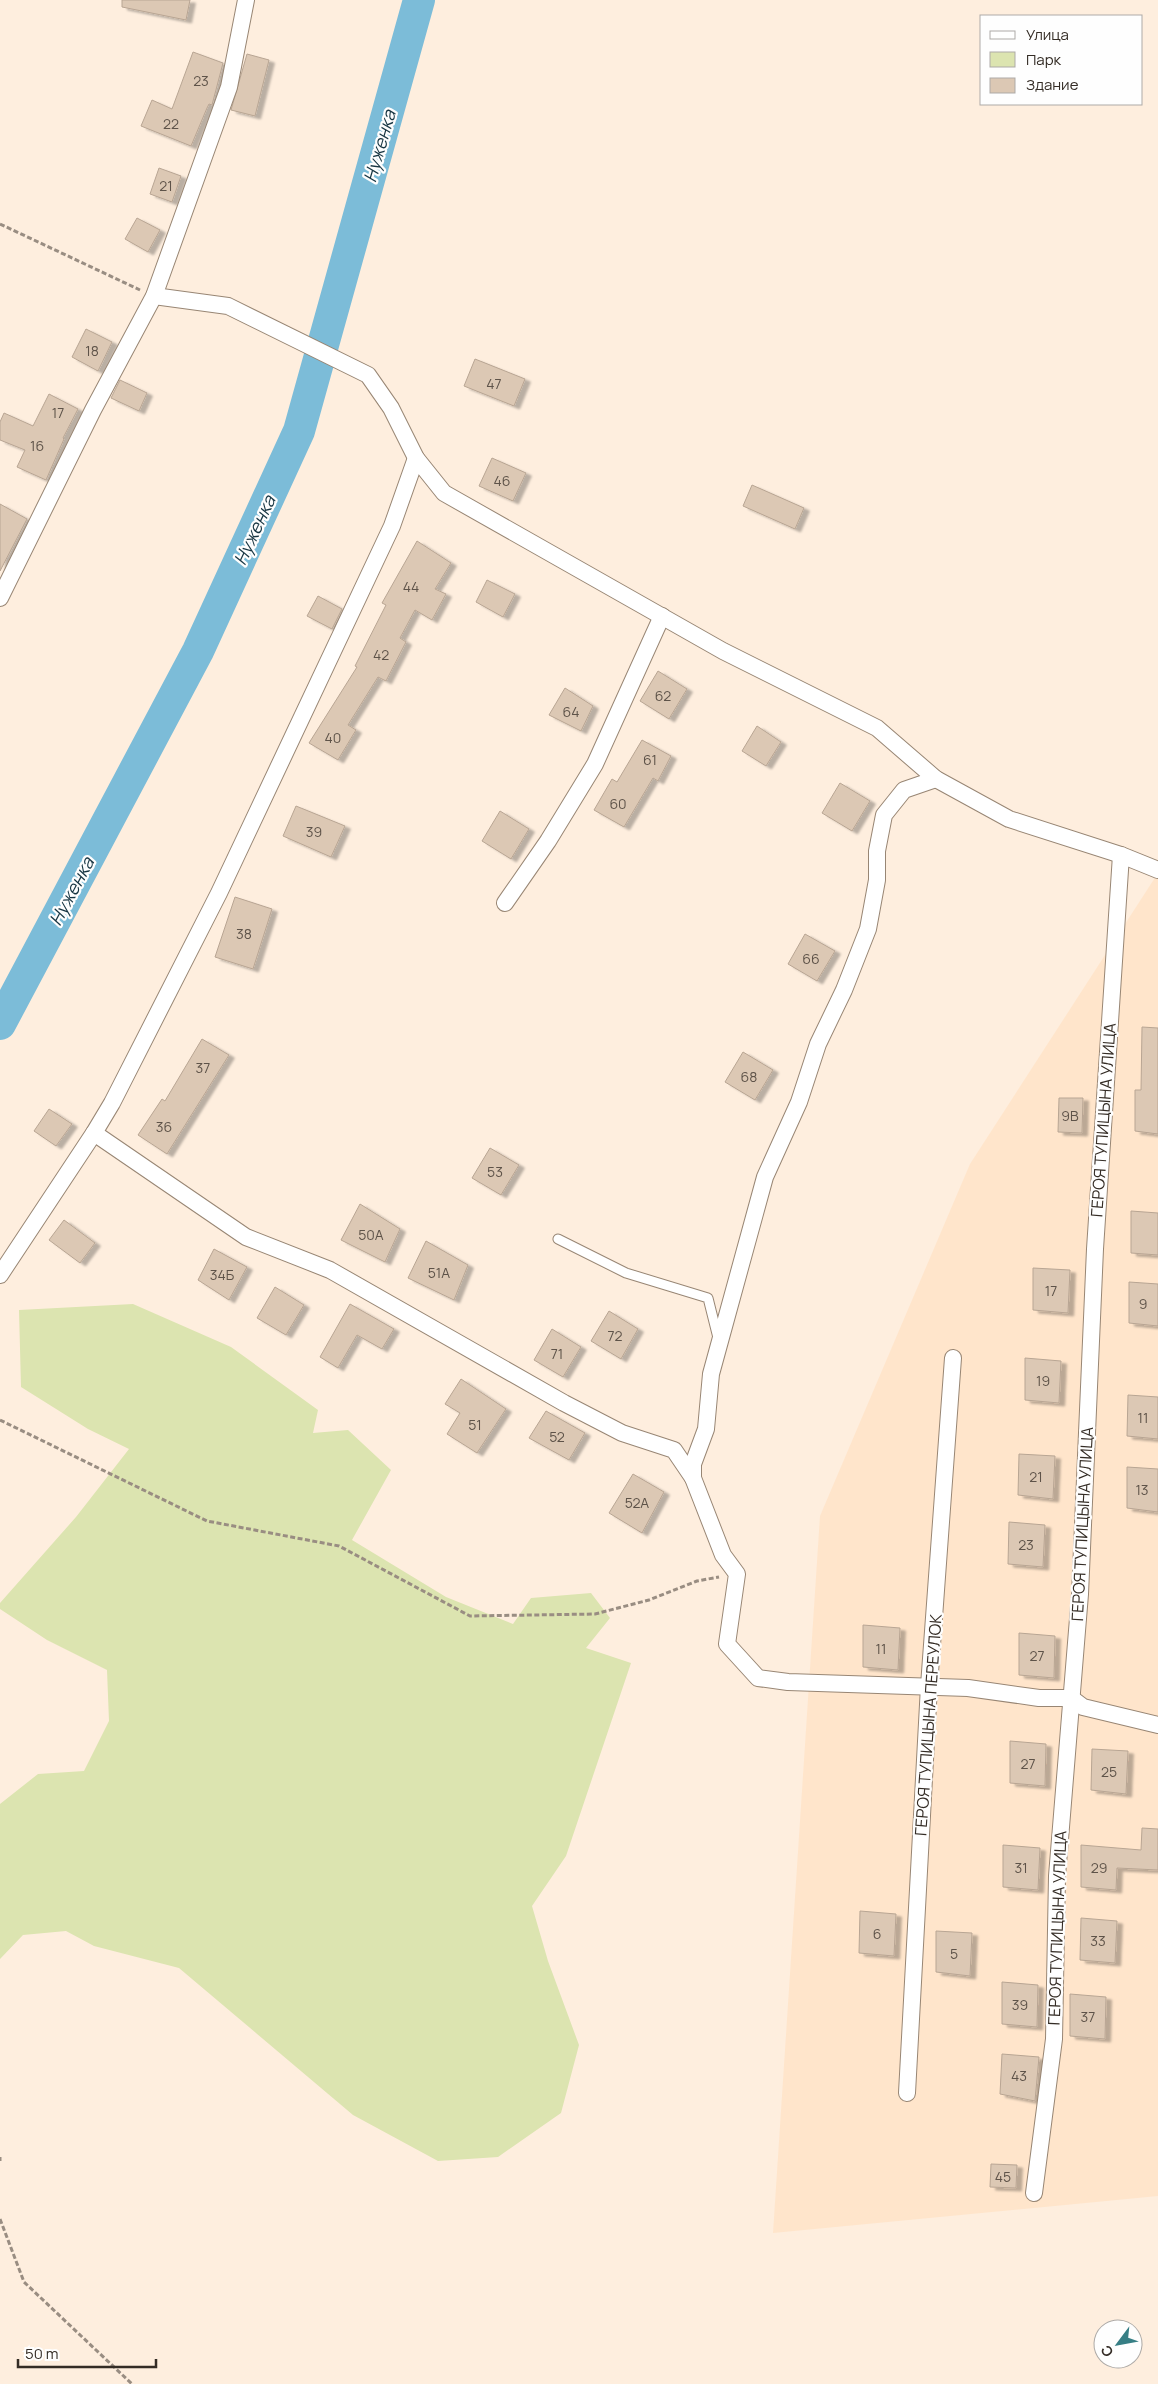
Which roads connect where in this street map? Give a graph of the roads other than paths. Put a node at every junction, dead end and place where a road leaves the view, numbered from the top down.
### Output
1 (246, 0) edge
2 (154, 296) junction
3 (416, 458) junction
4 (0, 598) edge
5 (662, 616) junction
6 (936, 779) junction
7 (1122, 855) junction
8 (1158, 870) edge
9 (505, 903) dead end
10 (94, 1134) junction
11 (558, 1239) dead end
12 (0, 1275) edge
13 (719, 1341) junction
14 (953, 1358) dead end
15 (693, 1478) junction
16 (929, 1686) junction
17 (1072, 1698) junction
18 (1158, 1725) edge
19 (907, 2093) dead end
20 (1034, 2193) dead end

1 - 2 street
2 - 3 street
2 - 4 street
3 - 5 street
3 - 10 street
5 - 6 street
5 - 9 street
6 - 7 street
6 - 13 street
7 - 8 street
7 - 17 street, ГЕРОЯ ТУПИЦЫНА УЛИЦА
10 - 12 street
10 - 15 street
11 - 13 lane
13 - 15 street
14 - 16 street, ГЕРОЯ ТУПИЦЫНА ПЕРЕУЛОК
15 - 16 street
16 - 17 street
16 - 19 street, ГЕРОЯ ТУПИЦЫНА ПЕРЕУЛОК
17 - 18 street
17 - 20 street, ГЕРОЯ ТУПИЦЫНА УЛИЦА

